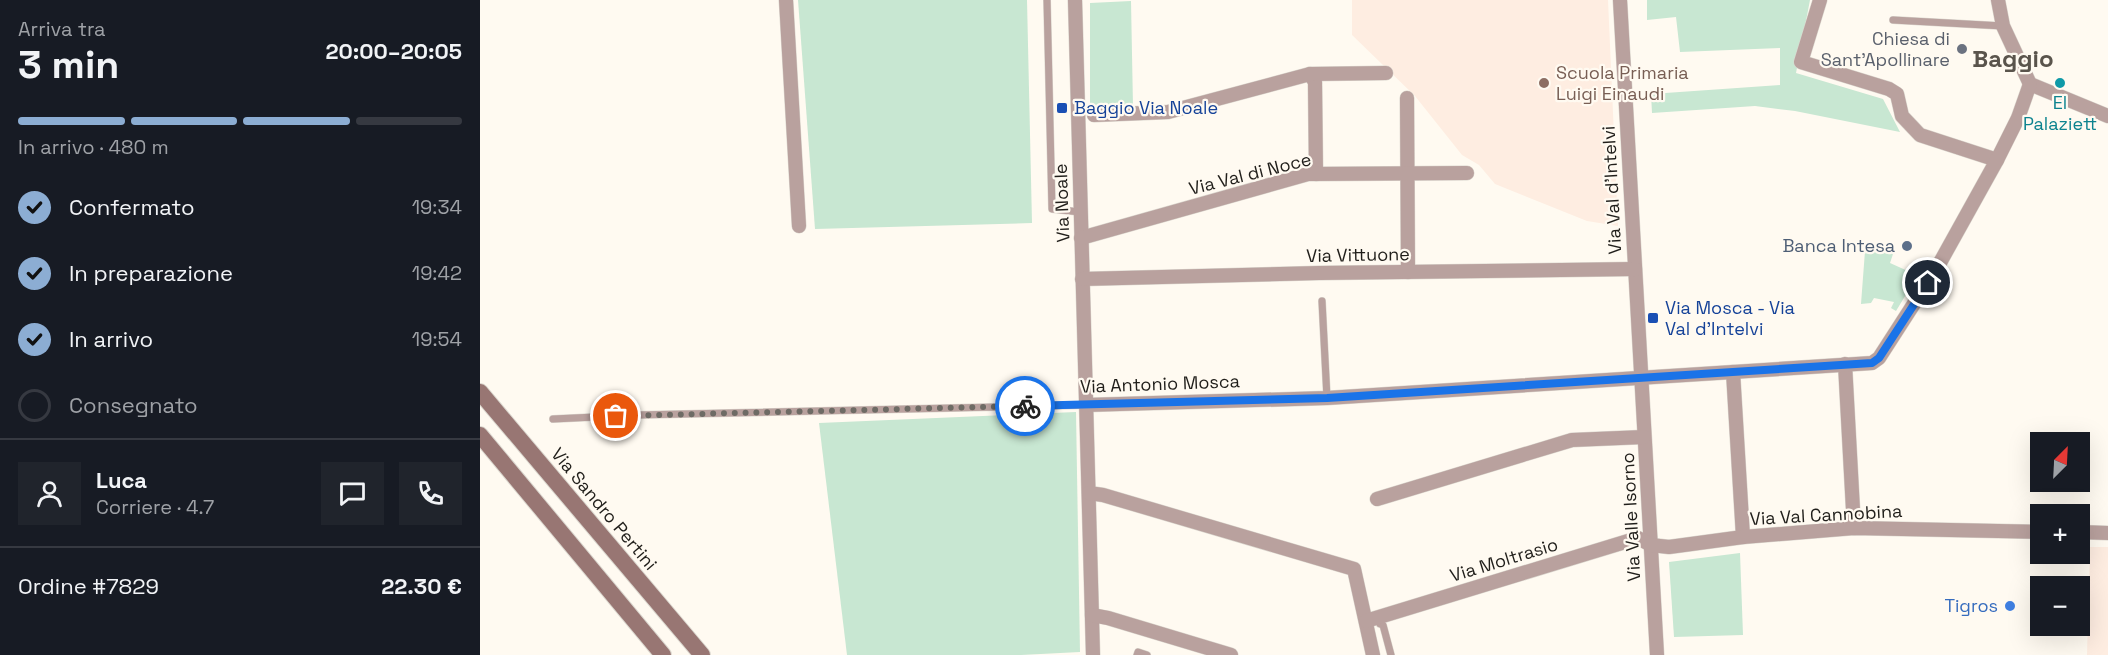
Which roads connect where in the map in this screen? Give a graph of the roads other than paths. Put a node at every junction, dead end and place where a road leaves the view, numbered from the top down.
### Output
1 (786, 0) edge
2 (1047, 0) edge
3 (1075, 0) edge
4 (1620, 0) edge
5 (1820, 0) edge
6 (1998, 0) edge
7 (1893, 20) dead end
8 (2003, 26) junction
9 (1386, 73) dead end
10 (1310, 74) junction
11 (2030, 84) junction
12 (1407, 98) dead end
13 (1094, 115) dead end
14 (2108, 116) edge
15 (1997, 160) junction
16 (1406, 172) junction
17 (1467, 173) dead end
18 (1316, 174) junction
19 (1080, 212) junction
20 (799, 226) dead end
21 (1081, 238) junction
22 (1635, 269) junction
23 (1407, 272) junction
24 (1082, 279) junction
25 (1322, 301) dead end
26 (1845, 364) junction
27 (1733, 372) junction
28 (1640, 377) junction
29 (480, 392) edge
30 (1327, 398) junction
31 (1086, 405) junction
32 (553, 419) dead end
33 (480, 435) edge
34 (1644, 437) junction
35 (1089, 493) junction
36 (1377, 499) dead end
37 (1854, 528) junction
38 (2030, 532) edge
39 (2090, 532) edge
40 (2108, 533) edge
41 (1743, 537) junction
42 (1651, 545) junction
43 (1092, 615) junction
44 (1366, 621) junction
45 (1380, 624) dead end
46 (701, 654) edge
47 (1652, 654) edge
48 (663, 655) edge
49 (1093, 655) edge
50 (1137, 655) edge
51 (1147, 655) edge
52 (1231, 655) edge
53 (1373, 655) edge
54 (1391, 655) edge

1 - 20 street
2 - 19 lane
3 - 19 street, Via Noale
4 - 22 street, Via Val d'Intelvi
5 - 15 street
6 - 8 street
7 - 8 lane
8 - 11 street
9 - 10 street
10 - 13 street
10 - 18 street
11 - 14 street
11 - 15 street, Via Antonio Mosca
12 - 16 street
15 - 26 street, Via Antonio Mosca
16 - 17 street, Via Val di Noce
16 - 18 street, Via Val di Noce
16 - 23 street
18 - 21 street, Via Val di Noce
19 - 21 street, Via Noale
21 - 24 street, Via Noale
22 - 23 street, Via Vittuone
22 - 28 street, Via Val d'Intelvi
23 - 24 street, Via Vittuone
24 - 31 street, Via Noale
25 - 30 lane
26 - 27 street, Via Antonio Mosca
26 - 37 street
27 - 28 street, Via Antonio Mosca
27 - 41 street
28 - 30 street, Via Antonio Mosca
28 - 34 street, Via Valle Isorno
29 - 46 main road, Via Sandro Pertini
30 - 31 street, Via Antonio Mosca
31 - 32 lane, Via Antonio Mosca
31 - 35 street, Via Noale
33 - 48 main road
34 - 36 street
34 - 42 street, Via Valle Isorno
35 - 43 street, Via Noale
35 - 44 street
37 - 38 street, Via Val Cannobina
37 - 41 street, Via Val Cannobina
39 - 40 street
41 - 42 street, Via Val Cannobina
42 - 44 street, Via Moltrasio
42 - 47 street, Via Valle Isorno
43 - 49 street, Via Noale
43 - 52 street
44 - 53 street
45 - 54 lane
50 - 51 lane

